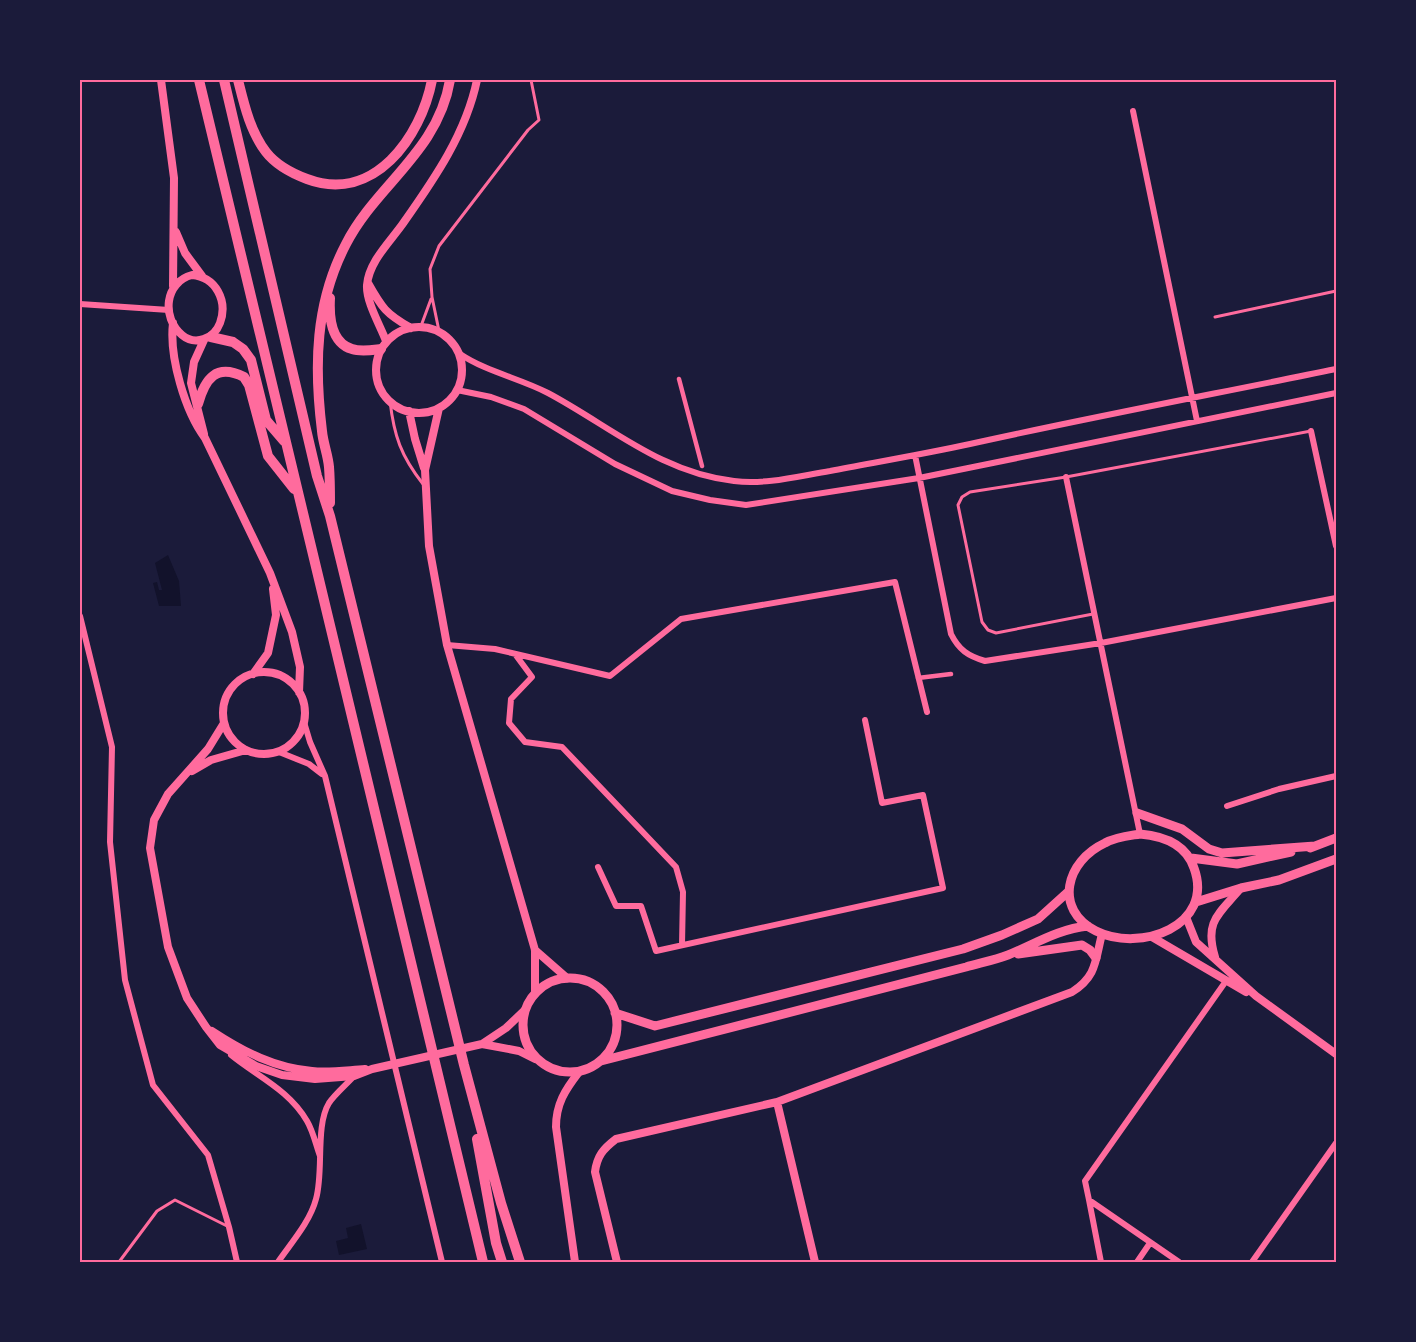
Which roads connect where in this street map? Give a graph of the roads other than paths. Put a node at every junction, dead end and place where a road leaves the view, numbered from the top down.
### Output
1 (161, 80) edge
2 (199, 80) edge
3 (224, 80) edge
4 (238, 80) edge
5 (432, 80) edge
6 (450, 80) edge
7 (477, 80) edge
8 (531, 80) edge
9 (1133, 111) dead end
10 (174, 222) junction
11 (202, 276) junction
12 (331, 278) junction
13 (367, 282) junction
14 (173, 286) junction
15 (1336, 291) edge
16 (432, 297) junction
17 (80, 304) edge
18 (169, 310) junction
19 (1215, 317) dead end
20 (173, 323) junction
21 (421, 326) junction
22 (411, 328) junction
23 (439, 331) junction
24 (208, 338) junction
25 (384, 345) junction
26 (460, 354) junction
27 (1336, 369) edge
28 (679, 379) dead end
29 (457, 390) junction
30 (1336, 393) edge
31 (1192, 399) junction
32 (390, 401) junction
33 (198, 404) junction
34 (439, 408) junction
35 (408, 411) junction
36 (1197, 421) junction
37 (1311, 431) joint
38 (205, 438) junction
39 (286, 444) junction
40 (915, 455) junction
41 (702, 466) dead end
42 (425, 470) junction
43 (1066, 477) junction
44 (919, 478) junction
45 (426, 487) junction
46 (297, 493) junction
47 (330, 516) junction
48 (1336, 546) edge
49 (270, 573) junction
50 (1336, 598) edge
51 (1095, 614) junction
52 (80, 616) edge
53 (1101, 643) junction
54 (447, 645) junction
55 (515, 654) junction
56 (253, 674) junction
57 (951, 674) dead end
58 (918, 678) junction
59 (299, 692) junction
60 (927, 712) dead end
61 (865, 720) dead end
62 (304, 722) junction
63 (224, 723) junction
64 (246, 750) junction
65 (279, 752) junction
66 (188, 773) junction
67 (325, 776) junction
68 (1336, 776) edge
69 (1227, 806) dead end
70 (1137, 813) junction
71 (1140, 834) junction
72 (1336, 838) edge
73 (1315, 846) junction
74 (1191, 858) junction
75 (1336, 859) edge
76 (598, 867) dead end
77 (1241, 888) junction
78 (1069, 891) junction
79 (1196, 902) junction
80 (1186, 917) junction
81 (1088, 926) junction
82 (1102, 934) junction
83 (1152, 937) junction
84 (682, 945) junction
85 (535, 950) junction
86 (1007, 956) junction
87 (1096, 958) junction
88 (1216, 959) junction
89 (567, 978) junction
90 (1226, 981) junction
91 (535, 992) junction
92 (1256, 996) junction
93 (525, 1010) junction
94 (615, 1013) junction
95 (206, 1027) junction
96 (482, 1044) junction
97 (220, 1045) junction
98 (1336, 1054) edge
99 (535, 1059) junction
100 (601, 1061) junction
101 (464, 1065) junction
102 (372, 1069) junction
103 (579, 1072) junction
104 (354, 1076) junction
105 (777, 1102) junction
106 (1336, 1143) edge
107 (321, 1159) junction
108 (1089, 1200) junction
109 (229, 1227) junction
110 (1150, 1243) junction
111 (119, 1263) edge
112 (237, 1263) edge
113 (278, 1263) edge
114 (442, 1263) edge
115 (483, 1263) edge
116 (502, 1263) edge
117 (520, 1263) edge
118 (575, 1263) edge
119 (617, 1263) edge
120 (815, 1263) edge
121 (1101, 1263) edge
122 (1137, 1263) edge
123 (1179, 1263) edge
124 (1252, 1263) edge

1 - 10 street
2 - 39 highway
3 - 47 highway
4 - 5 highway
6 - 12 highway
7 - 13 street
8 - 16 lane
9 - 31 street
10 - 11 street
10 - 14 street
11 - 14 street
11 - 24 street
12 - 25 highway
12 - 47 highway
13 - 22 street
13 - 25 street
14 - 18 street
15 - 19 lane
16 - 21 lane
16 - 23 lane
17 - 18 street
18 - 20 street
20 - 24 street
20 - 38 street
21 - 22 street
21 - 23 street
22 - 25 street
23 - 26 street
24 - 33 street
24 - 39 highway
25 - 32 street
26 - 29 street
26 - 40 street
27 - 31 street
28 - 41 street
29 - 34 street
29 - 44 street
30 - 36 street
31 - 36 street
31 - 40 street
32 - 35 street
32 - 45 lane
33 - 38 street
33 - 46 highway
34 - 35 street
34 - 42 street
35 - 42 street
36 - 44 street
37 - 43 lane
37 - 48 street
38 - 49 street
39 - 46 highway
40 - 44 street
42 - 45 street
43 - 51 street
43 - 51 lane
44 - 53 street
45 - 54 street
46 - 115 highway
47 - 101 highway
49 - 56 street
49 - 59 street
50 - 53 street
51 - 53 street
52 - 109 street
53 - 70 street
54 - 55 street
54 - 85 street
55 - 58 street
55 - 84 street
56 - 59 street
56 - 63 street
57 - 58 street
58 - 60 street
59 - 62 street
61 - 84 street
62 - 65 street
62 - 67 street
63 - 64 street
63 - 66 street
64 - 65 street
64 - 66 street
65 - 67 street
66 - 95 street
67 - 114 street
68 - 69 street
70 - 71 street
70 - 73 main road
71 - 74 main road
71 - 78 main road
72 - 73 main road
73 - 74 main road
74 - 79 main road
75 - 77 main road
76 - 84 street
77 - 79 main road
77 - 88 street
78 - 81 main road
78 - 94 main road
79 - 80 main road
80 - 83 main road
80 - 88 street
81 - 82 main road
81 - 86 main road
82 - 83 main road
82 - 87 street
83 - 90 street
85 - 89 street
85 - 91 street
86 - 87 main road
86 - 100 main road
87 - 105 street
88 - 92 street
89 - 91 main road
89 - 94 main road
90 - 92 street
90 - 108 street
91 - 93 main road
92 - 98 street
93 - 96 street
93 - 99 main road
94 - 100 main road
95 - 97 street
95 - 102 street
96 - 99 street
96 - 102 street
97 - 104 street
97 - 107 street
99 - 103 main road
100 - 103 main road
101 - 116 highway
101 - 117 highway
102 - 104 street
103 - 118 street
104 - 107 street
105 - 119 street
105 - 120 street
106 - 124 street
107 - 113 street
108 - 110 street
108 - 121 street
109 - 111 lane
109 - 112 street
110 - 122 street
110 - 123 street

